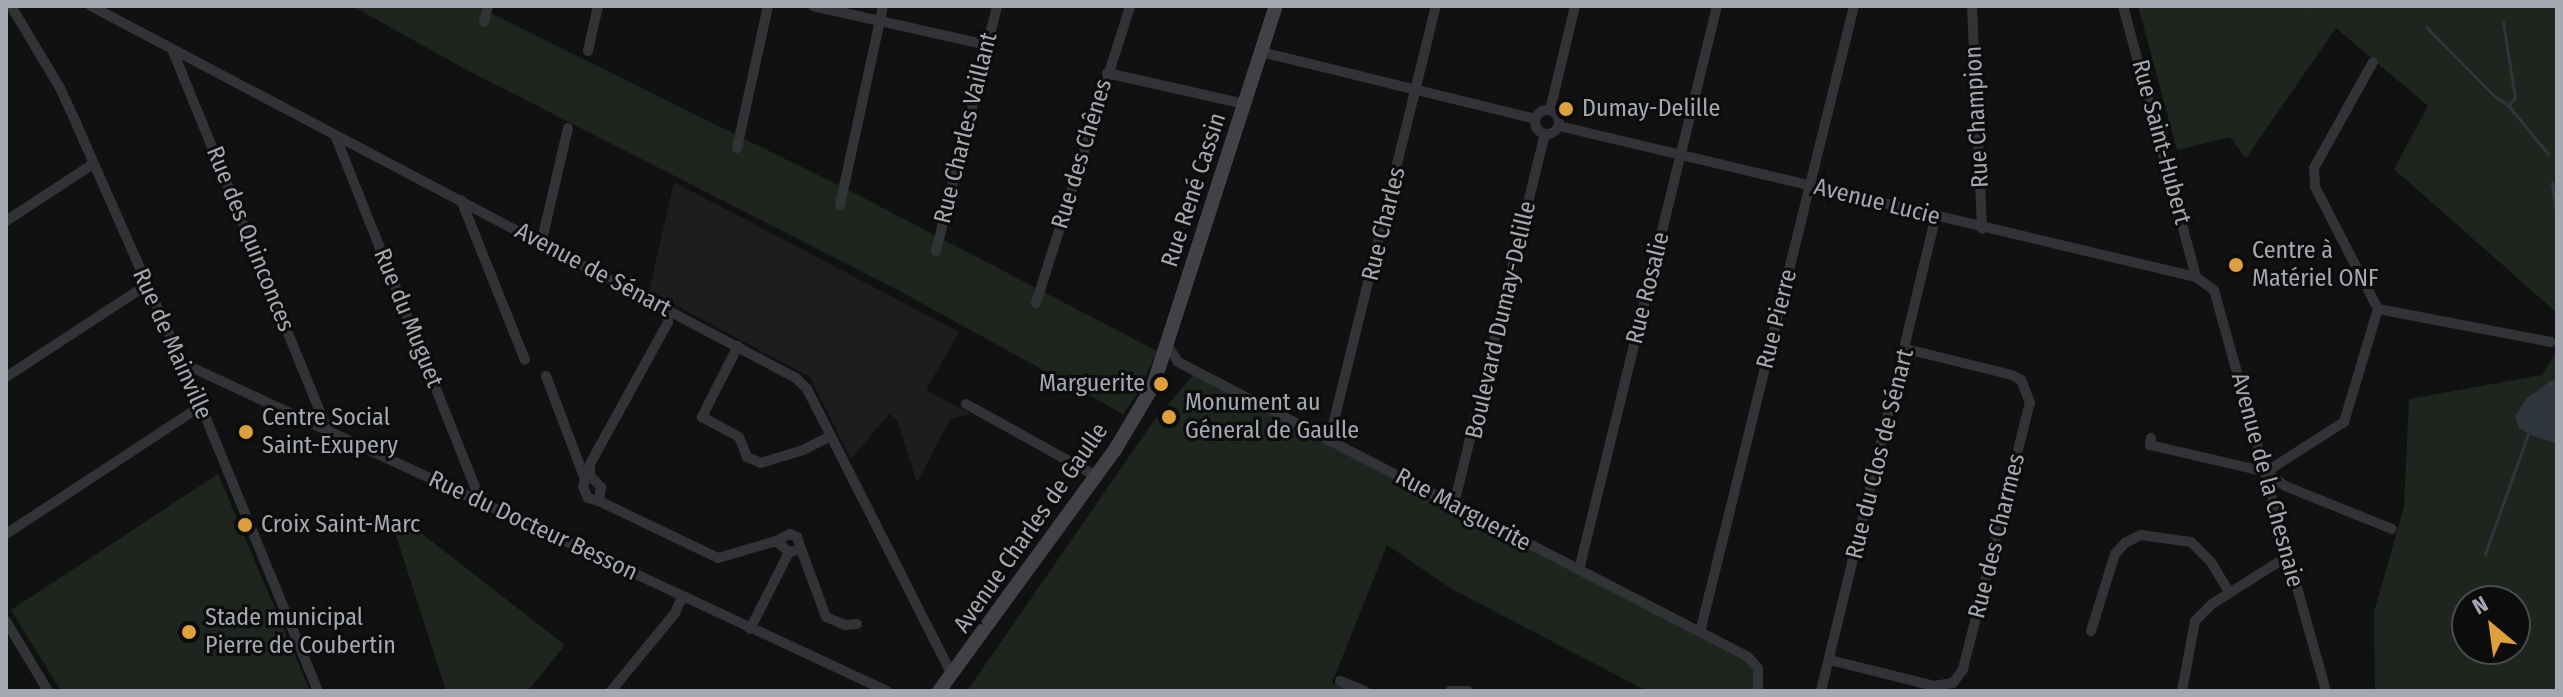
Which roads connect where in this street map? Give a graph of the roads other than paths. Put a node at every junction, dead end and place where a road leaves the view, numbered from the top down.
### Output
1 (91, 6) edge
2 (488, 6) edge
3 (598, 6) edge
4 (768, 6) edge
5 (813, 6) edge
6 (883, 6) edge
7 (997, 6) edge
8 (1130, 6) edge
9 (1276, 6) edge
10 (1436, 6) edge
11 (1575, 6) edge
12 (1717, 6) edge
13 (1854, 6) edge
14 (1972, 6) edge
15 (2123, 6) edge
16 (12, 10) edge
17 (484, 22) dead end
18 (880, 22) junction
19 (987, 45) junction
20 (172, 49) junction
21 (588, 51) dead end
22 (1261, 52) junction
23 (2373, 62) dead end
24 (1107, 73) junction
25 (1416, 91) junction
26 (1245, 104) junction
27 (1550, 110) junction
28 (1535, 119) junction
29 (1559, 126) junction
30 (568, 128) dead end
31 (1545, 134) junction
32 (335, 135) junction
33 (737, 148) dead end
34 (1681, 155) junction
35 (93, 164) junction
36 (1810, 186) junction
37 (461, 200) junction
38 (840, 205) dead end
39 (1936, 217) junction
40 (6, 221) edge
41 (1982, 229) junction
42 (541, 244) junction
43 (936, 251) dead end
44 (2196, 277) junction
45 (145, 286) junction
46 (1036, 303) dead end
47 (665, 308) junction
48 (2378, 309) junction
49 (2551, 342) dead end
50 (1167, 345) junction
51 (738, 346) junction
52 (1906, 349) junction
53 (525, 360) dead end
54 (178, 361) junction
55 (1178, 362) junction
56 (546, 376) dead end
57 (6, 377) edge
58 (1153, 386) junction
59 (966, 404) dead end
60 (201, 406) junction
61 (327, 428) junction
62 (831, 436) junction
63 (2151, 438) dead end
64 (1329, 441) junction
65 (2266, 472) junction
66 (1096, 476) junction
67 (588, 478) junction
68 (481, 501) junction
69 (1454, 504) junction
70 (2392, 529) dead end
71 (6, 534) edge
72 (776, 541) junction
73 (801, 549) junction
74 (789, 552) junction
75 (2288, 556) junction
76 (1579, 570) junction
77 (2229, 592) junction
78 (682, 597) junction
79 (6, 621) edge
80 (857, 624) dead end
81 (750, 629) junction
82 (2091, 631) dead end
83 (1700, 632) junction
84 (1830, 660) junction
85 (952, 675) junction
86 (1340, 681) dead end
87 (48, 691) edge
88 (318, 691) edge
89 (611, 691) edge
90 (887, 691) edge
91 (939, 691) edge
92 (1365, 691) edge
93 (1450, 691) edge
94 (1468, 691) edge
95 (1758, 691) edge
96 (1821, 691) edge
97 (2182, 691) edge
98 (2326, 691) edge

1 - 20 street, Avenue de Sénart
2 - 17 street
3 - 21 street
4 - 33 street
5 - 18 street
6 - 18 street
7 - 19 street, Rue Charles Vaillant
8 - 24 street, Rue des Chênes
9 - 22 main road, Rue René Cassin
10 - 25 street, Rue Charles
11 - 27 street
12 - 34 street, Rue Rosalie
13 - 36 street, Rue Pierre
14 - 41 street, Rue Champion
15 - 44 street, Rue Saint-Hubert
16 - 35 street, Rue de Mainville
18 - 19 street
18 - 38 street
19 - 43 street, Rue Charles Vaillant
20 - 32 street, Avenue de Sénart
20 - 61 street, Rue des Quinconces
22 - 25 street
22 - 26 main road, Rue René Cassin
23 - 48 street
24 - 26 street
24 - 46 street, Rue des Chênes
25 - 28 street
25 - 64 street, Rue Charles
26 - 50 main road, Rue René Cassin
27 - 28 street
27 - 29 street
28 - 31 street
29 - 31 street
29 - 34 street, Avenue Lucie
30 - 42 street
31 - 69 street, Boulevard Dumay-Delille
32 - 37 street, Avenue de Sénart
32 - 68 street, Rue du Muguet
34 - 36 street, Avenue Lucie
34 - 76 street, Rue Rosalie
35 - 40 street
35 - 45 street, Rue de Mainville
36 - 39 street, Avenue Lucie
36 - 83 street, Rue Pierre
37 - 42 street, Avenue de Sénart
37 - 53 street
39 - 41 street, Avenue Lucie
39 - 52 street, Rue du Clos de Sénart
41 - 44 street, Avenue Lucie
42 - 47 street, Avenue de Sénart
44 - 65 street, Avenue de la Chesnaie
45 - 54 street, Rue de Mainville
45 - 57 street
47 - 51 street, Avenue de Sénart
47 - 67 street
48 - 49 street
48 - 65 street
50 - 55 street, Rue Marguerite
50 - 58 main road, Rue René Cassin
51 - 62 street, Avenue de Sénart
51 - 62 street
52 - 84 street, Rue du Clos de Sénart
52 - 84 street, Rue des Charmes
54 - 60 street, Rue de Mainville
54 - 61 street, Rue du Docteur Besson
55 - 58 street
55 - 64 street, Rue Marguerite
56 - 67 street
58 - 66 main road, Avenue Charles de Gaulle
59 - 66 street
60 - 71 street
60 - 88 street, Rue de Mainville
61 - 68 street, Rue du Docteur Besson
62 - 85 street, Avenue de Sénart
63 - 65 street
64 - 69 street, Rue Marguerite
65 - 70 street
65 - 75 street, Avenue de la Chesnaie
66 - 85 main road, Avenue Charles de Gaulle
67 - 72 street
68 - 78 street, Rue du Docteur Besson
69 - 76 street, Rue Marguerite
72 - 73 street
72 - 74 street
73 - 74 street
73 - 80 street
74 - 81 street
75 - 77 street
75 - 98 street, Avenue de la Chesnaie
76 - 83 street, Rue Marguerite
77 - 82 street
77 - 97 street
78 - 81 street, Rue du Docteur Besson
78 - 89 street
79 - 87 street
81 - 90 street, Rue du Docteur Besson
83 - 95 street, Rue Marguerite
84 - 96 street, Rue du Clos de Sénart
85 - 91 main road, Avenue Charles de Gaulle
86 - 92 street
93 - 94 street

